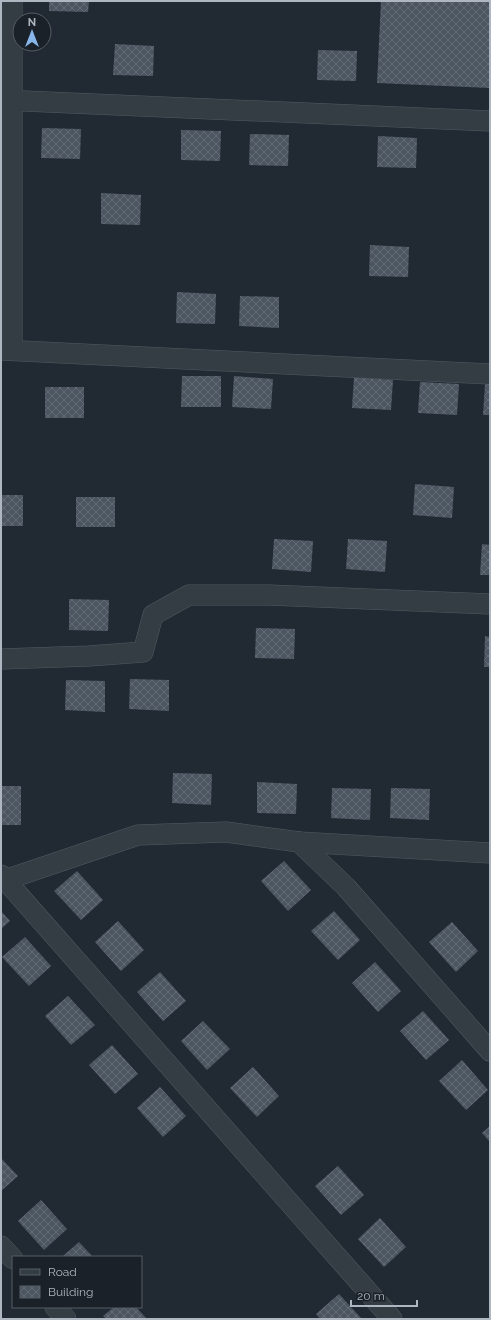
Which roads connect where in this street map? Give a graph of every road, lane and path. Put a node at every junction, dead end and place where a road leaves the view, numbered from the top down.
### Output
1 (12, 1) edge
2 (6, 101) edge
3 (490, 121) edge
4 (7, 350) edge
5 (490, 374) edge
6 (490, 604) edge
7 (1, 659) edge
8 (299, 842) junction
9 (490, 853) edge
10 (3, 877) edge
11 (490, 1051) edge
12 (1, 1246) edge
13 (12, 1258) edge
14 (56, 1308) edge
15 (66, 1319) edge
16 (392, 1319) edge

1 - 2 street
2 - 3 street
2 - 4 street
4 - 5 street
6 - 7 street
8 - 9 street
8 - 10 street
8 - 11 street
10 - 16 street
12 - 13 street
14 - 15 street

